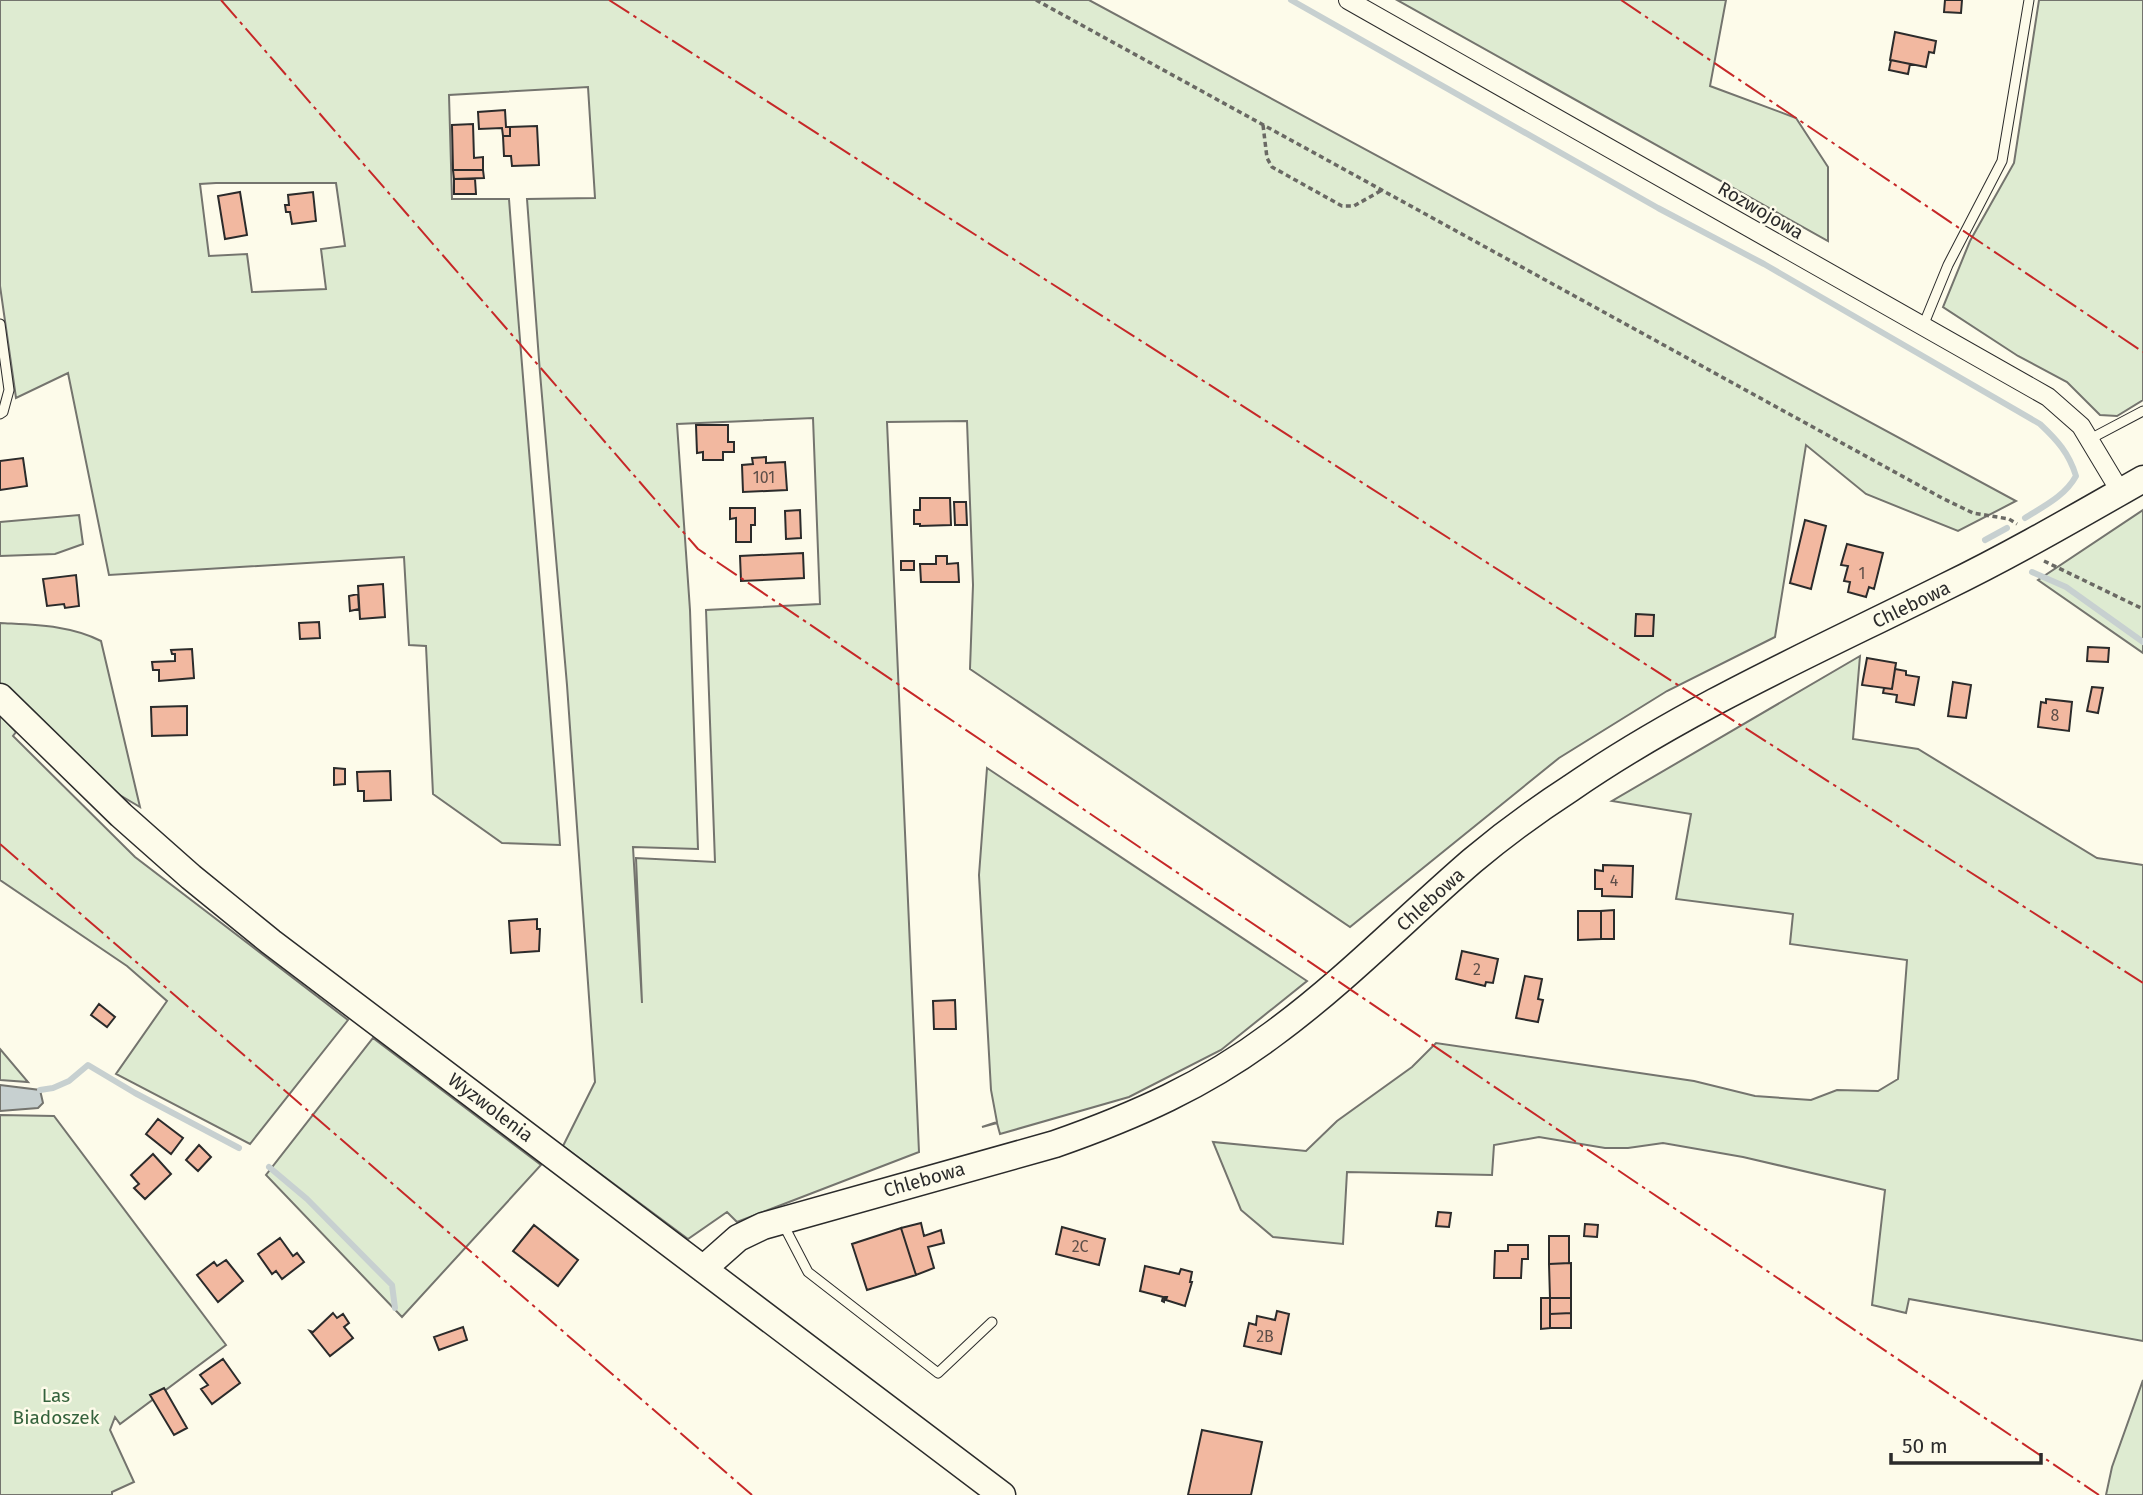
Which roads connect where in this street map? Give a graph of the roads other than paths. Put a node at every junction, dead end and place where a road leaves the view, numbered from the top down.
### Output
1 (1348, 0) edge
2 (2029, 0) edge
3 (0, 324) edge
4 (1923, 326) junction
5 (2143, 411) edge
6 (0, 414) edge
7 (2090, 439) junction
8 (2132, 485) edge
9 (0, 697) edge
10 (780, 1219) junction
11 (703, 1269) junction
12 (992, 1322) dead end
13 (1002, 1495) edge

1 - 4 street, Rozwojowa
2 - 4 lane
3 - 6 lane
4 - 7 street, Rozwojowa
5 - 7 lane
7 - 8 street, Rozwojowa
8 - 10 street, Chlebowa
9 - 11 street, Wyzwolenia
10 - 11 street, Chlebowa
10 - 12 lane
11 - 13 street, Wyzwolenia

